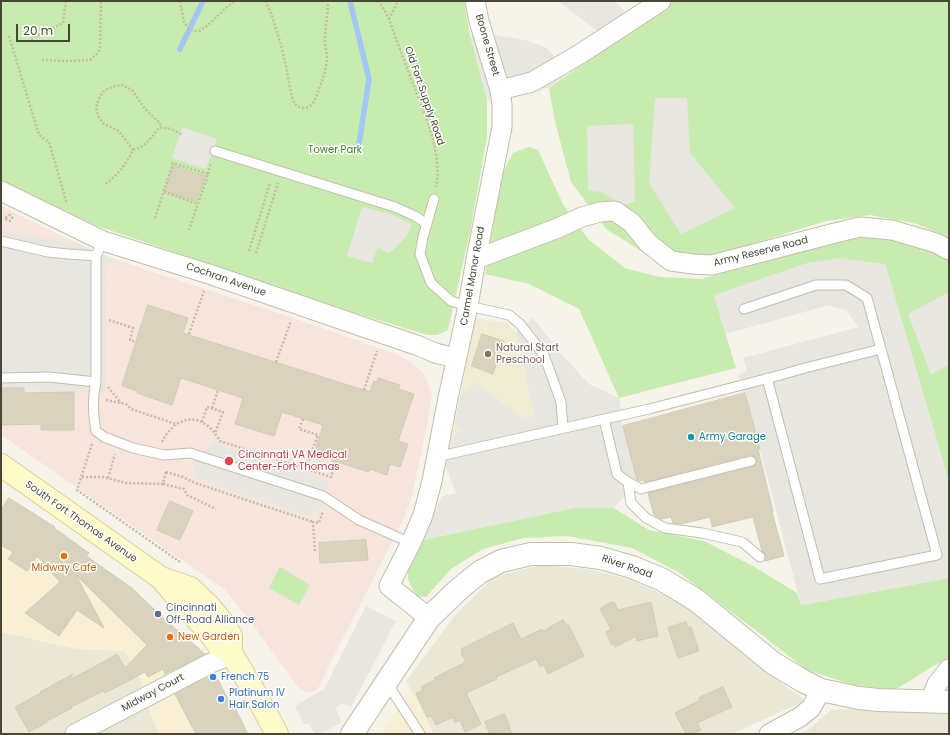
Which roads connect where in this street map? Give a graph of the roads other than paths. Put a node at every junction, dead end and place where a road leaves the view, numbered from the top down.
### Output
1 (475, 1) edge
2 (661, 1) edge
3 (500, 90) junction
4 (215, 151) dead end
5 (1, 191) edge
6 (434, 199) road end
7 (427, 224) junction
8 (1, 241) edge
9 (99, 248) junction
10 (949, 250) edge
11 (476, 259) junction
12 (468, 306) junction
13 (744, 309) dead end
14 (881, 349) junction
15 (456, 358) junction
16 (1, 378) edge
17 (767, 378) junction
18 (96, 382) junction
19 (604, 419) junction
20 (563, 428) junction
21 (436, 457) junction
22 (751, 461) dead end
23 (1, 465) edge
24 (628, 482) junction
25 (411, 543) junction
26 (760, 557) dead end
27 (429, 618) junction
28 (231, 653) junction
29 (949, 669) edge
30 (386, 683) junction
31 (821, 690) junction
32 (939, 702) edge
33 (273, 733) edge
34 (76, 734) edge
35 (352, 734) edge
36 (420, 734) edge
37 (769, 734) edge

1 - 3 street, Boone Street
2 - 3 street
3 - 11 street, Carmel Manor Road
4 - 7 lane
5 - 9 street, Cochran Avenue
6 - 7 lane
7 - 12 lane
8 - 9 lane
9 - 15 street, Cochran Avenue
9 - 18 lane
10 - 11 street, Army Reserve Road
11 - 12 street, Carmel Manor Road
12 - 15 street, Carmel Manor Road
12 - 20 lane
13 - 14 lane
14 - 17 lane
14 - 17 lane
15 - 21 street, Carmel Manor Road
16 - 18 lane
17 - 19 lane
18 - 25 lane
19 - 20 lane
19 - 24 lane
20 - 21 lane
21 - 25 street, Carmel Manor Road
22 - 24 lane
23 - 28 main road, South Fort Thomas Avenue
24 - 26 lane
25 - 27 street, Carmel Manor Road
27 - 30 street, River Road
27 - 31 street, River Road
28 - 33 main road, South Fort Thomas Avenue
28 - 34 street, Midway Court
29 - 32 street
30 - 35 street, River Road
30 - 36 lane
31 - 32 street, River Road
31 - 37 street

